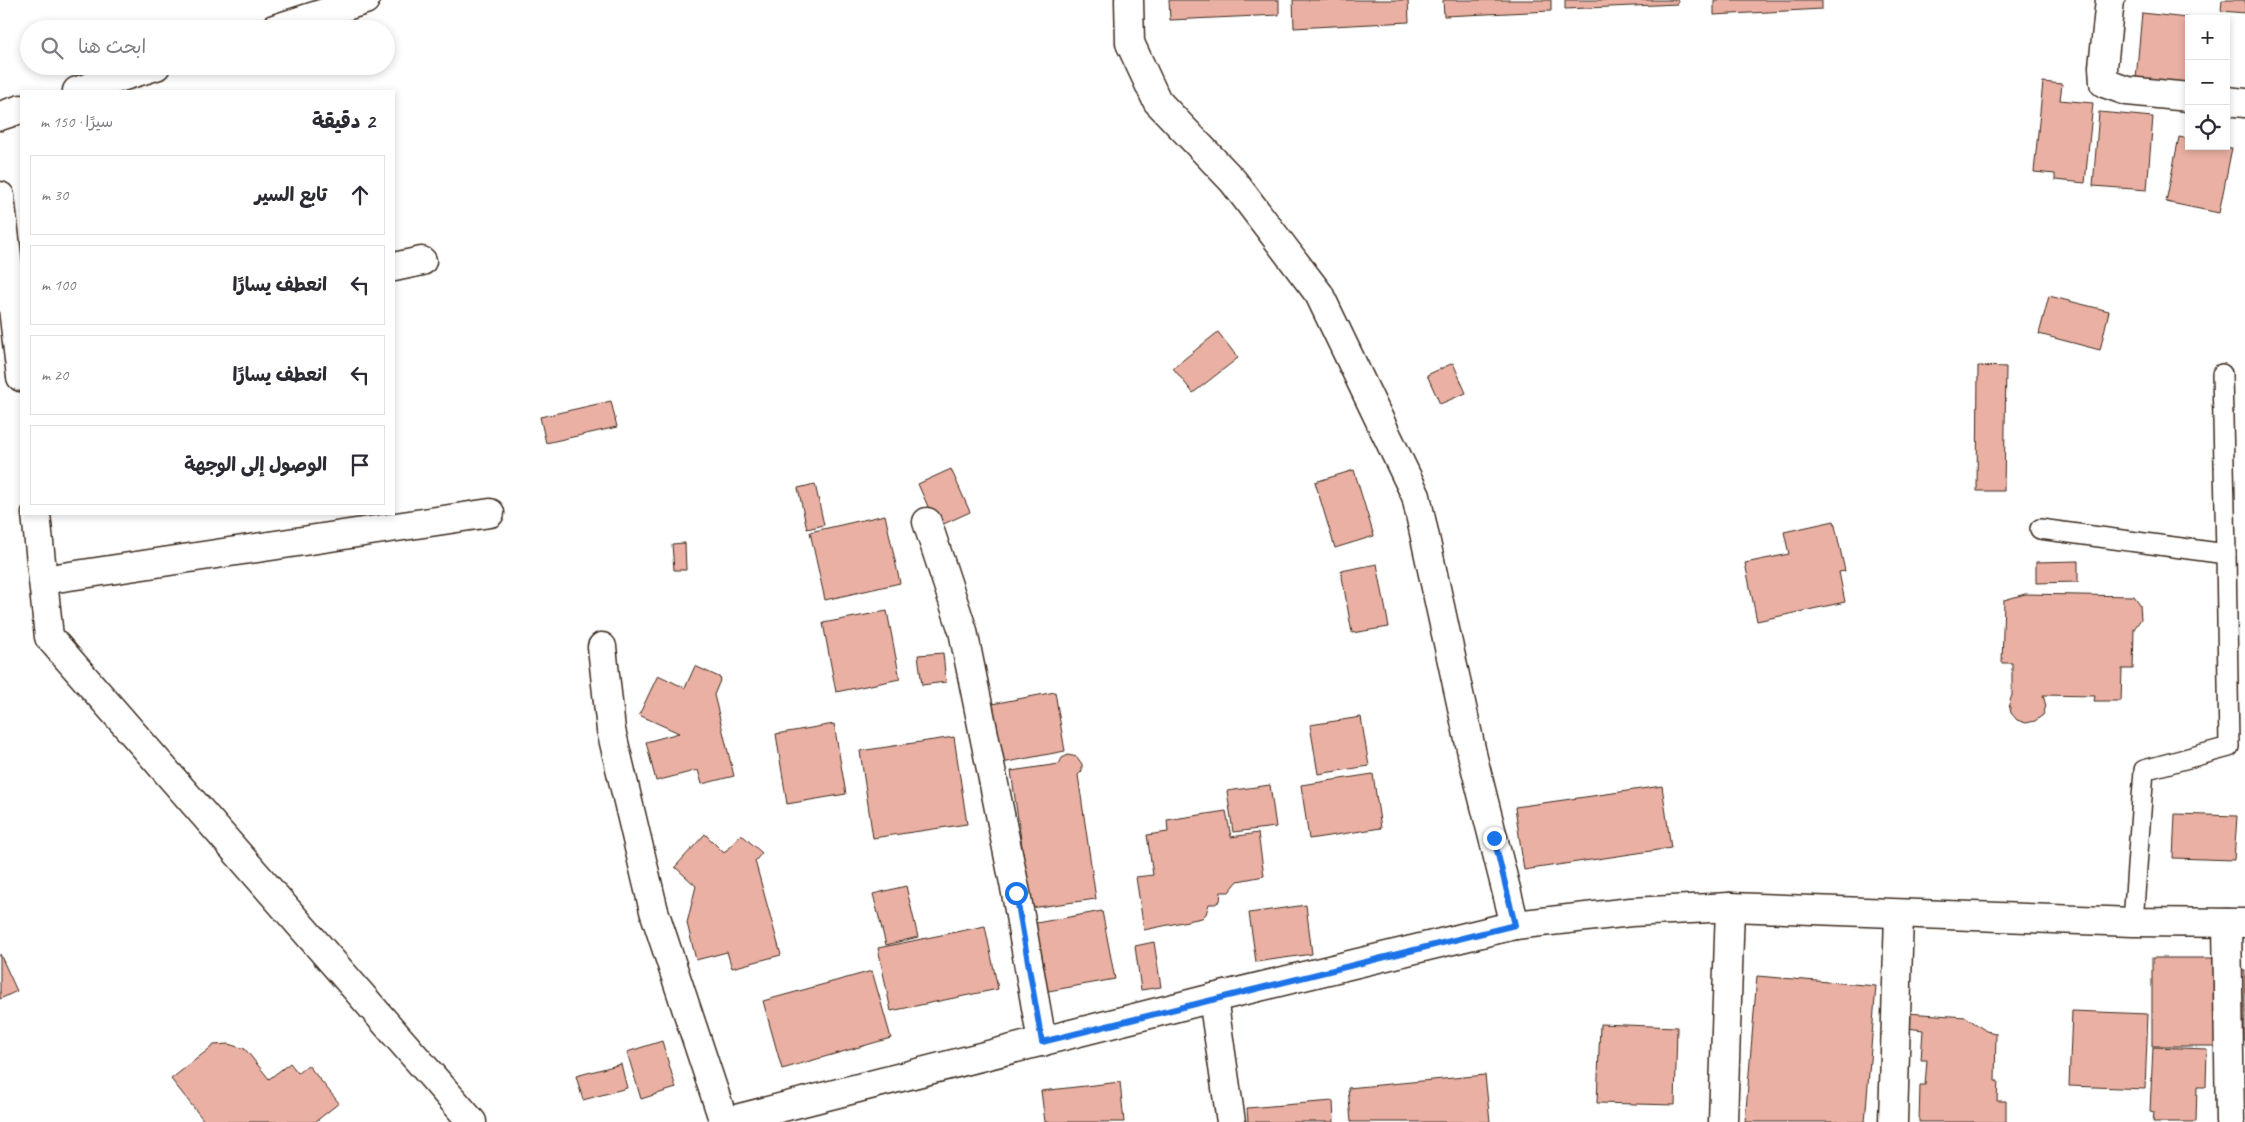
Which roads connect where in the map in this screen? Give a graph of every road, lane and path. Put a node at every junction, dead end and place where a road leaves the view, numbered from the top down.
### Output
1 (365, 0) edge
2 (1129, 0) edge
3 (2110, 0) edge
4 (302, 20) edge
5 (128, 75) edge
6 (80, 90) edge
7 (2185, 97) edge
8 (2230, 101) edge
9 (2245, 103) edge
10 (20, 109) edge
11 (0, 116) edge
12 (0, 196) edge
13 (422, 261) dead end
14 (395, 267) edge
15 (13, 348) edge
16 (20, 373) edge
17 (2222, 374) dead end
18 (490, 513) dead end
19 (36, 515) edge
20 (927, 522) dead end
21 (2040, 529) dead end
22 (2226, 554) junction
23 (43, 580) junction
24 (602, 647) dead end
25 (1730, 907) junction
26 (1899, 914) junction
27 (2133, 922) junction
28 (2236, 923) edge
29 (1515, 925) junction
30 (1213, 998) junction
31 (1042, 1042) junction
32 (2237, 1059) edge
33 (790, 1114) edge
34 (472, 1122) edge
35 (1231, 1122) edge
36 (1723, 1122) edge
37 (1893, 1122) edge
38 (2230, 1122) edge

1 - 4 street
2 - 29 street
3 - 7 street
5 - 6 street
8 - 9 street
10 - 11 street
12 - 15 street
13 - 14 street
15 - 16 street
17 - 22 lane
18 - 23 street
19 - 23 street
20 - 31 street
21 - 22 lane
22 - 27 lane
23 - 34 street
24 - 33 street
25 - 26 street
25 - 29 street
25 - 36 street
26 - 27 street
26 - 37 street
27 - 28 street
28 - 32 street
29 - 30 street
30 - 31 street
30 - 35 street
31 - 33 street
32 - 38 street

